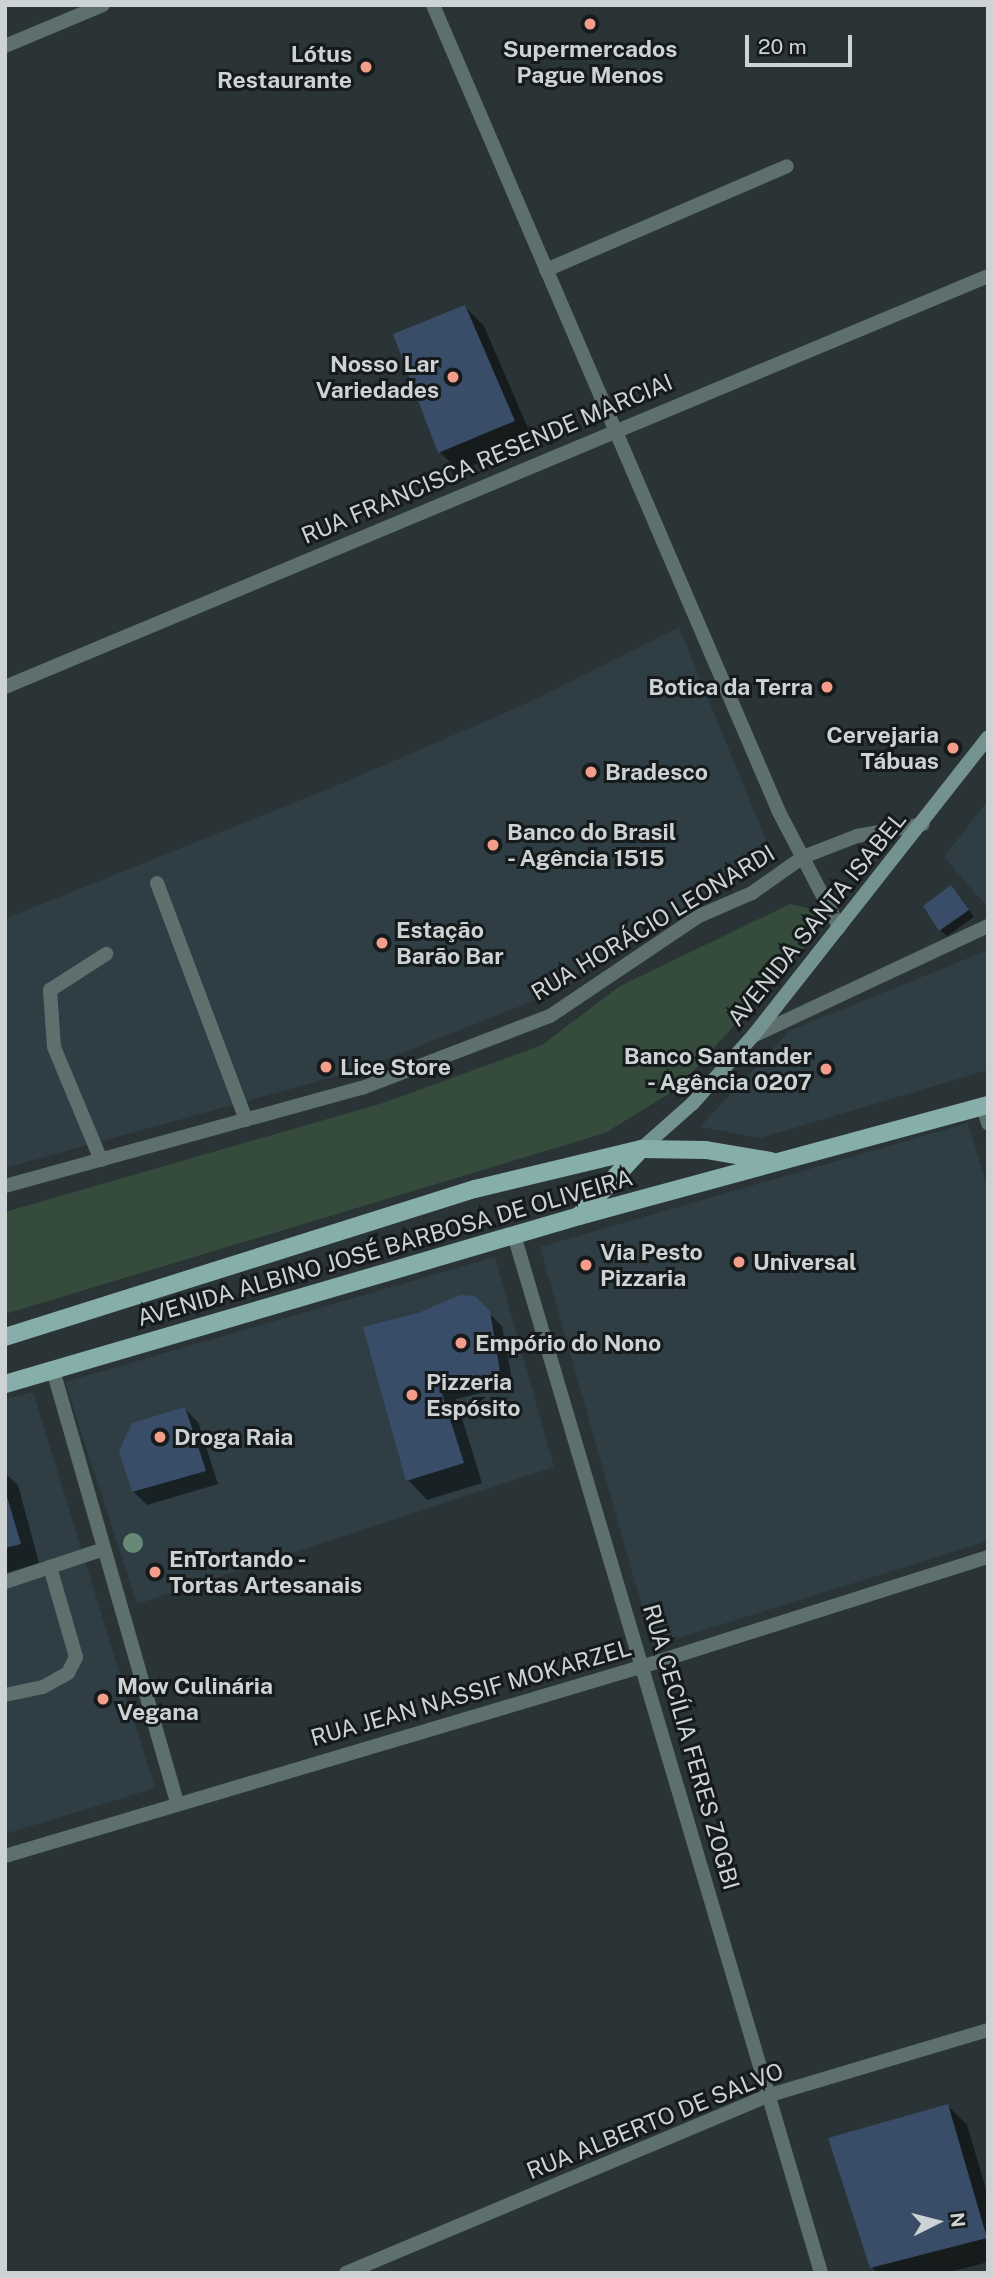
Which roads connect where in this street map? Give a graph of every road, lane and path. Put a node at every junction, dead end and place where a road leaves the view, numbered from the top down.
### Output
1 (103, 5) edge
2 (433, 5) edge
3 (5, 46) edge
4 (787, 166) dead end
5 (546, 270) junction
6 (988, 276) edge
7 (614, 430) junction
8 (5, 687) edge
9 (988, 737) edge
10 (923, 824) junction
11 (803, 857) junction
12 (157, 883) dead end
13 (988, 926) edge
14 (839, 927) junction
15 (106, 954) dead end
16 (753, 1036) junction
17 (986, 1111) edge
18 (246, 1120) junction
19 (641, 1149) junction
20 (101, 1160) junction
21 (779, 1163) junction
22 (5, 1186) edge
23 (579, 1216) junction
24 (514, 1235) junction
25 (5, 1337) edge
26 (52, 1370) junction
27 (5, 1384) edge
28 (104, 1549) junction
29 (988, 1557) edge
30 (50, 1567) junction
31 (5, 1582) edge
32 (644, 1666) junction
33 (5, 1695) edge
34 (177, 1802) junction
35 (5, 1856) edge
36 (988, 2029) edge
37 (771, 2095) junction
38 (346, 2273) edge
39 (821, 2273) edge

1 - 3 street
2 - 5 street
4 - 5 street
5 - 7 street
6 - 7 street, RUA FRANCISCA RESENDE MARCIAI
7 - 8 street, RUA FRANCISCA RESENDE MARCIAI
7 - 11 street
9 - 10 main road, AVENIDA SANTA ISABEL
10 - 11 street, RUA HORÁCIO LEONARDI
10 - 14 main road, AVENIDA SANTA ISABEL
11 - 14 street
11 - 18 street, RUA HORÁCIO LEONARDI
12 - 18 street
13 - 16 street
14 - 16 main road, AVENIDA SANTA ISABEL
15 - 20 street
16 - 19 main road, AVENIDA SANTA ISABEL
17 - 21 main road, AVENIDA ALBINO JOSÉ BARBOSA DE OLIVEIRA
18 - 20 street, RUA HORÁCIO LEONARDI
19 - 21 main road, AVENIDA ALBINO JOSÉ BARBOSA DE OLIVEIRA
19 - 23 main road
19 - 25 main road, AVENIDA ALBINO JOSÉ BARBOSA DE OLIVEIRA
20 - 22 street, RUA HORÁCIO LEONARDI
21 - 23 main road, AVENIDA ALBINO JOSÉ BARBOSA DE OLIVEIRA
23 - 24 main road, AVENIDA ALBINO JOSÉ BARBOSA DE OLIVEIRA
24 - 26 main road, AVENIDA ALBINO JOSÉ BARBOSA DE OLIVEIRA
24 - 32 street, RUA CECÍLIA FERES ZOGBI
26 - 27 main road, AVENIDA ALBINO JOSÉ BARBOSA DE OLIVEIRA
26 - 28 street
28 - 30 street
28 - 34 street
29 - 32 street, RUA JEAN NASSIF MOKARZEL
30 - 31 street
30 - 33 street
32 - 34 street, RUA JEAN NASSIF MOKARZEL
32 - 37 street, RUA CECÍLIA FERES ZOGBI
34 - 35 street, RUA JEAN NASSIF MOKARZEL
36 - 37 street, RUA ALBERTO DE SALVO
37 - 38 street, RUA ALBERTO DE SALVO
37 - 39 street, RUA CECÍLIA FERES ZOGBI

